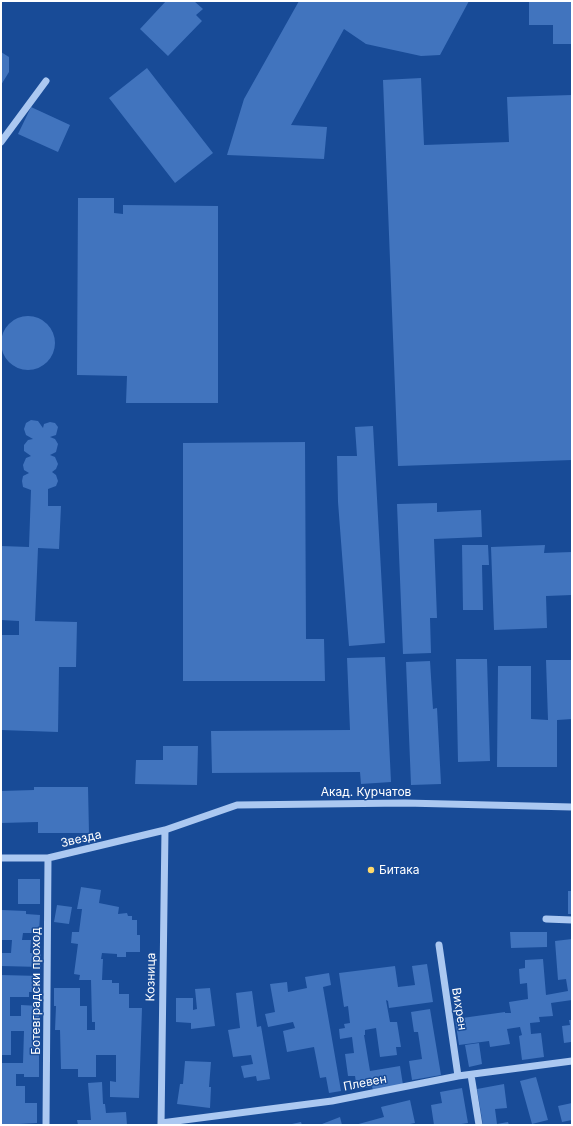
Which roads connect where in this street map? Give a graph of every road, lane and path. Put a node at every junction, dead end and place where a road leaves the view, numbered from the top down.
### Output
1 (46, 81) dead end
2 (1, 142) edge
3 (572, 808) edge
4 (164, 830) junction
5 (1, 858) edge
6 (48, 858) junction
7 (546, 919) dead end
8 (572, 920) edge
9 (439, 945) dead end
10 (572, 1061) edge
11 (471, 1074) junction
12 (458, 1076) junction
13 (161, 1124) edge
14 (46, 1125) edge
15 (479, 1125) edge

1 - 2 street
3 - 4 street, Акад. Курчатов
4 - 6 street, Звезда
4 - 13 street, Козница
5 - 6 street, Звезда
6 - 14 street, Ботевградски проход
7 - 8 street
9 - 12 street, Вихрен
10 - 11 street, Плевен
11 - 12 street, Плевен
11 - 15 street
12 - 13 street, Плевен

